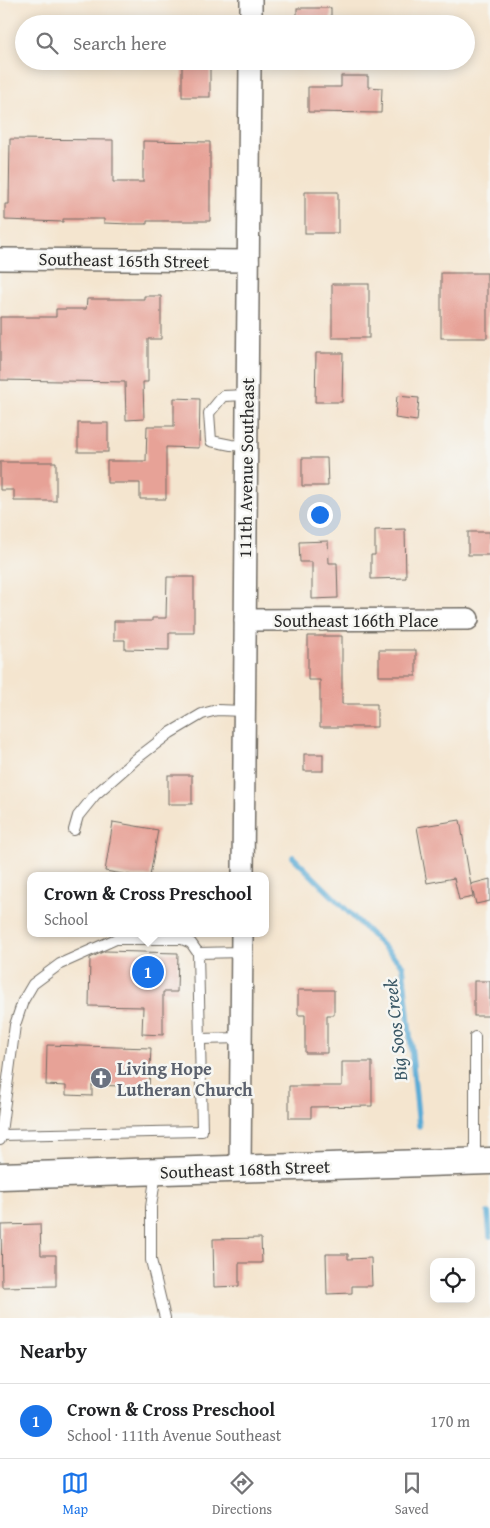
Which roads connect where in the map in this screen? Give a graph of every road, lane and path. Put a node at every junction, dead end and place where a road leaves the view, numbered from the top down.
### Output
1 (251, 0) edge
2 (251, 15) edge
3 (250, 70) edge
4 (0, 259) edge
5 (248, 261) junction
6 (247, 396) junction
7 (247, 446) junction
8 (468, 619) dead end
9 (245, 620) junction
10 (244, 711) junction
11 (74, 830) dead end
12 (242, 872) edge
13 (242, 943) edge
14 (198, 953) junction
15 (475, 1037) dead end
16 (241, 1038) junction
17 (200, 1039) junction
18 (0, 1138) edge
19 (482, 1161) edge
20 (240, 1169) junction
21 (156, 1171) junction
22 (0, 1176) edge
23 (165, 1318) edge

1 - 2 street
3 - 5 street, 111th Avenue Southeast
4 - 5 street, Southeast 165th Street
5 - 6 street, 111th Avenue Southeast
6 - 7 street, 111th Avenue Southeast
6 - 7 lane
7 - 9 street, 111th Avenue Southeast
8 - 9 street, Southeast 166th Place
9 - 10 street, 111th Avenue Southeast
10 - 11 lane
10 - 12 street, 111th Avenue Southeast
13 - 14 lane
13 - 16 street
14 - 17 lane
14 - 18 lane
15 - 19 lane
16 - 17 lane
16 - 20 street
17 - 18 lane
19 - 20 street, Southeast 168th Street
20 - 21 street, Southeast 168th Street
21 - 22 street, Southeast 168th Street
21 - 23 lane

